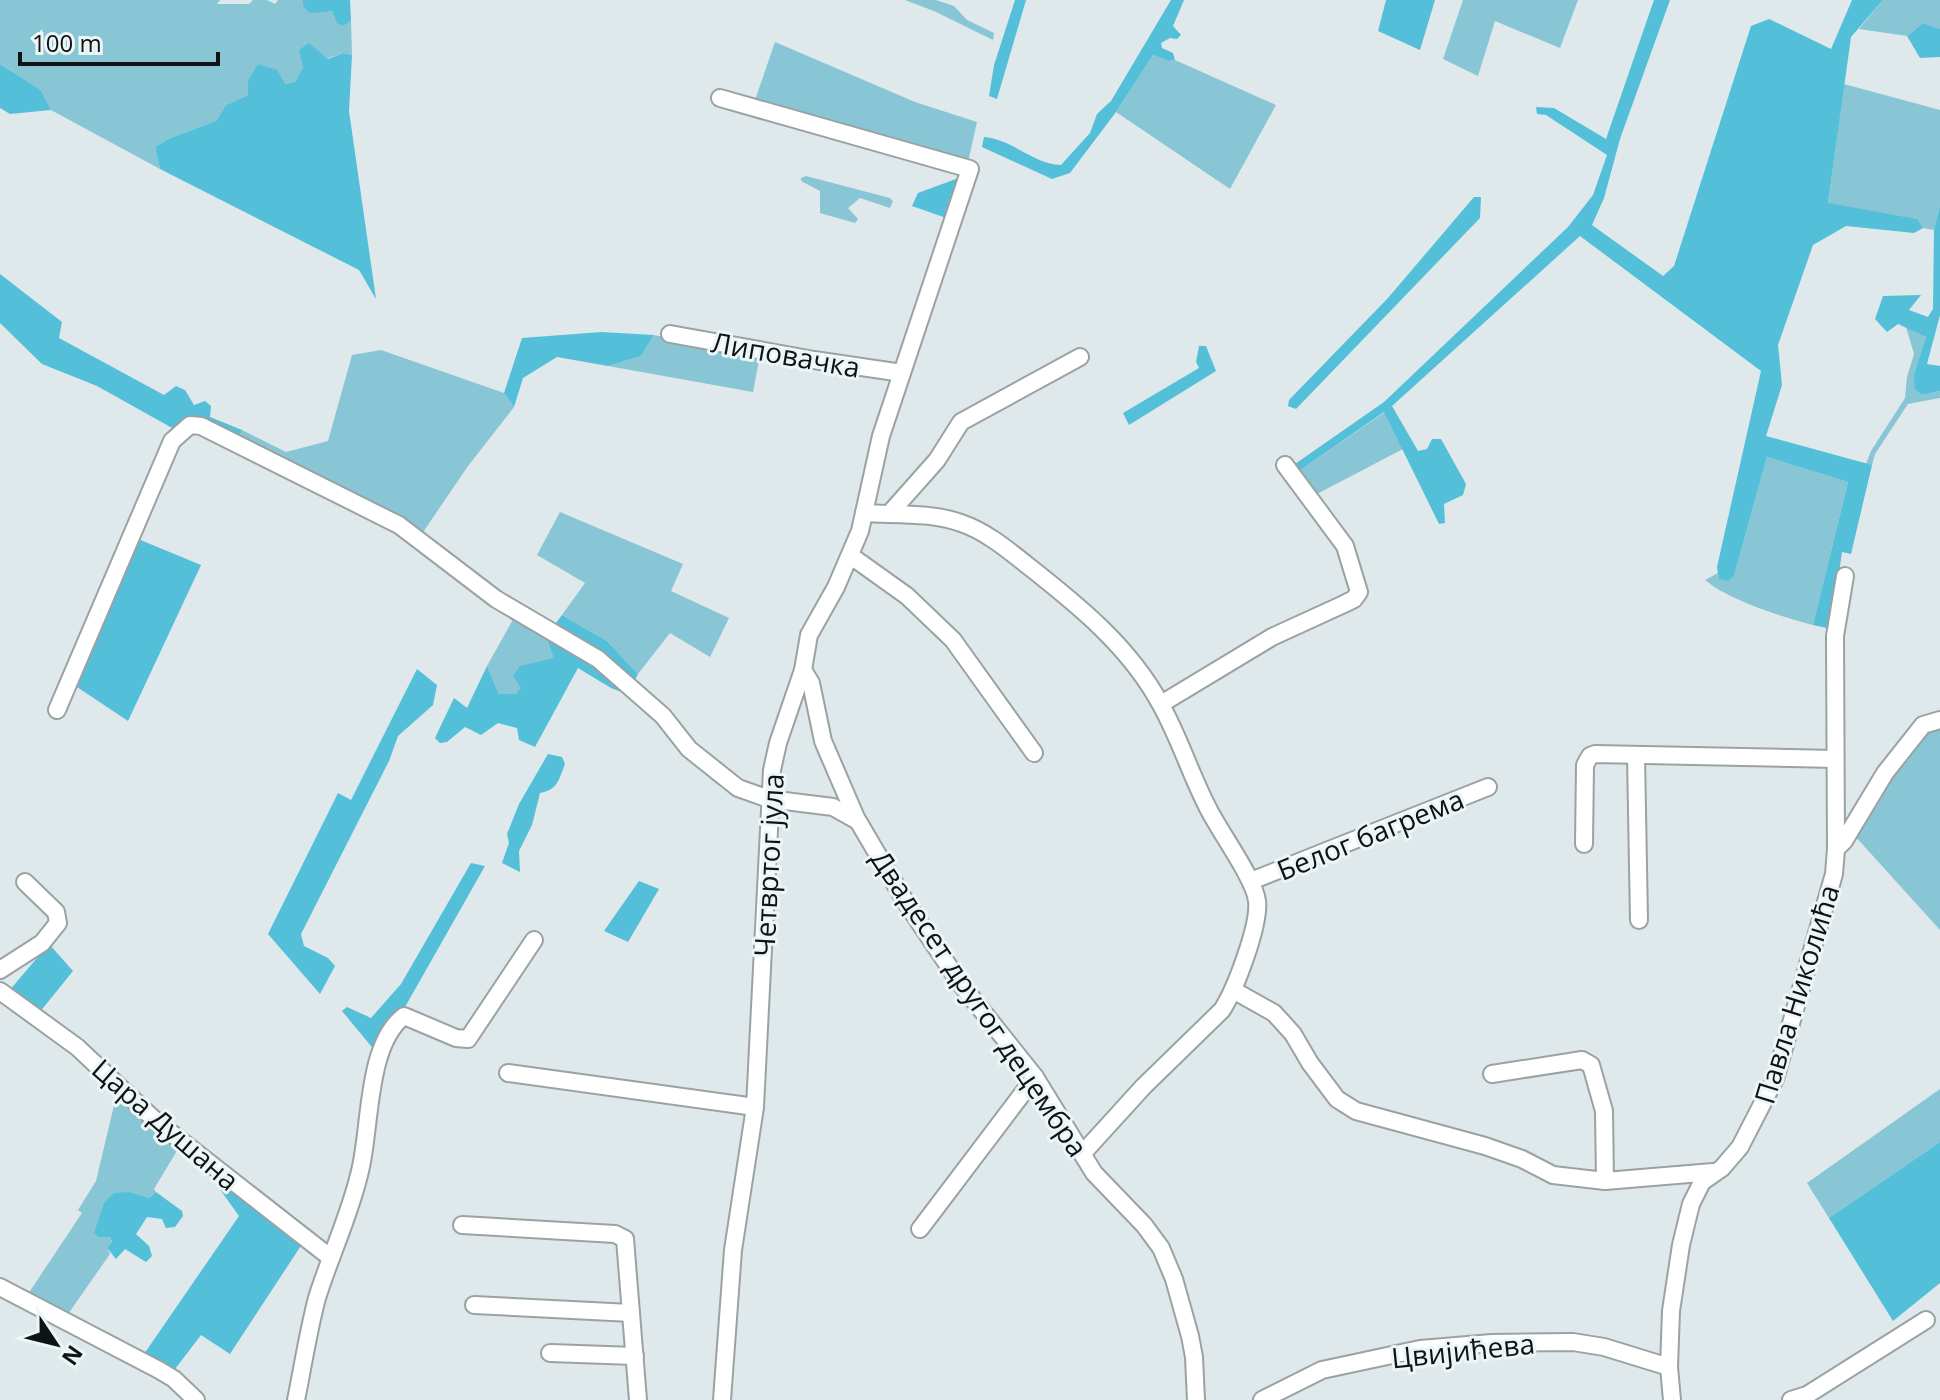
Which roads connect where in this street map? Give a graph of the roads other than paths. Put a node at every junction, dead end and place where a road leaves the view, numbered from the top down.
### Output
1 (720, 98) dead end
2 (670, 334) dead end
3 (1080, 357) dead end
4 (902, 373) junction
5 (1285, 465) dead end
6 (864, 513) junction
7 (890, 513) junction
8 (851, 556) junction
9 (1845, 576) dead end
10 (803, 670) junction
11 (1161, 704) junction
12 (57, 710) dead end
13 (1940, 720) edge
14 (1034, 753) dead end
15 (1636, 756) junction
16 (1835, 759) junction
17 (1488, 787) dead end
18 (769, 799) junction
19 (858, 821) junction
20 (1584, 844) dead end
21 (1836, 849) junction
22 (1251, 881) junction
23 (25, 882) dead end
24 (1639, 920) dead end
25 (534, 940) dead end
26 (0, 970) edge
27 (1233, 990) junction
28 (0, 991) edge
29 (508, 1073) dead end
30 (1492, 1074) dead end
31 (1035, 1077) junction
32 (755, 1107) junction
33 (1083, 1153) junction
34 (1713, 1172) junction
35 (1605, 1181) junction
36 (462, 1225) dead end
37 (920, 1229) dead end
38 (331, 1258) junction
39 (0, 1287) edge
40 (474, 1305) dead end
41 (631, 1313) junction
42 (1926, 1320) dead end
43 (550, 1353) dead end
44 (635, 1356) junction
45 (1669, 1367) junction
46 (196, 1400) edge
47 (296, 1400) edge
48 (638, 1400) edge
49 (722, 1400) edge
50 (1196, 1400) edge
51 (1262, 1400) edge
52 (1672, 1400) edge
53 (1791, 1400) edge

1 - 4 street, Четвртог јула
2 - 4 street, Липовачка
3 - 7 street
4 - 6 street, Четвртог јула
5 - 11 street
6 - 7 street
6 - 8 street, Четвртог јула
7 - 11 street
8 - 10 street, Четвртог јула
8 - 14 street
9 - 16 street, Павла Николића
10 - 18 street, Четвртог јула
10 - 19 street
11 - 22 street
12 - 18 street, Двадесет другог децембра
13 - 21 street, Павла Николића
15 - 16 street
15 - 20 street
15 - 24 street
16 - 21 street, Павла Николића
17 - 22 street, Белог багрема
18 - 19 street, Двадесет другог децембра
18 - 32 street, Четвртог јула
19 - 31 street, Двадесет другог децембра
21 - 34 street, Павла Николића
22 - 27 street
23 - 26 street
25 - 38 street
27 - 33 street
27 - 35 street
28 - 38 street, Цара Душана
29 - 32 street
30 - 35 street
31 - 33 street, Двадесет другог децембра
31 - 37 street
32 - 49 street, Четвртог јула
33 - 50 street, Двадесет другог децембра
34 - 35 street
34 - 45 street, Павла Николића
36 - 41 street
38 - 47 street
39 - 46 street
40 - 41 street
41 - 44 street
42 - 53 street
43 - 44 street
44 - 48 street
45 - 51 street, Цвијићева
45 - 52 street, Павла Николића

